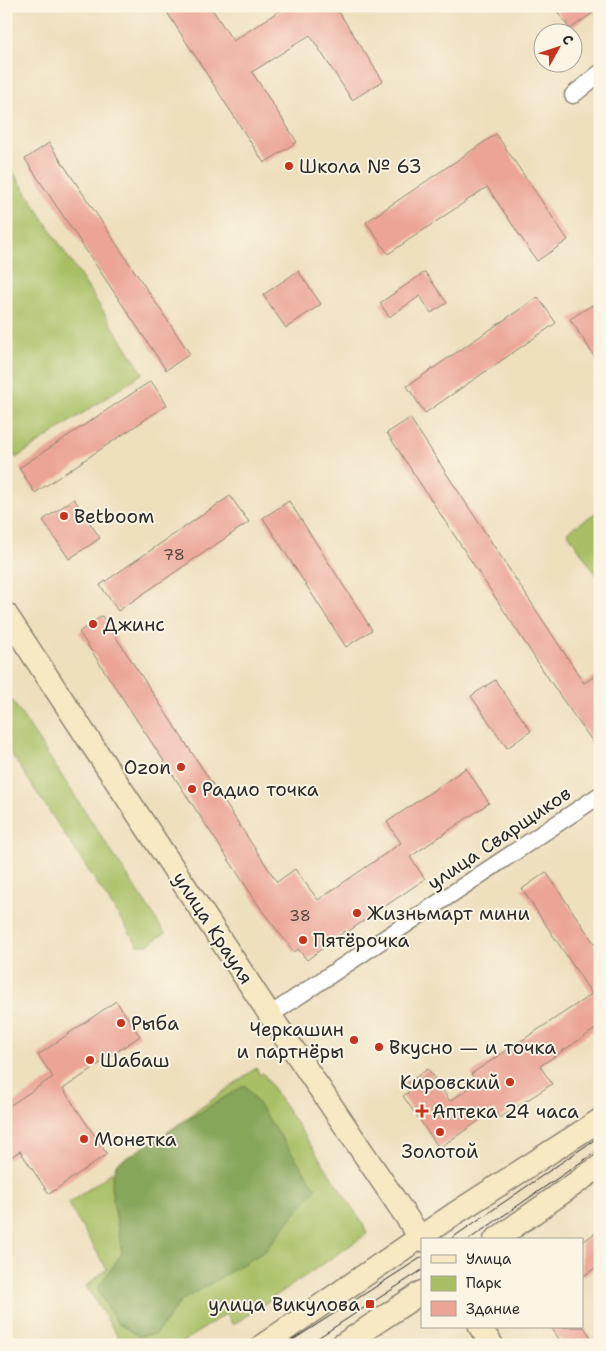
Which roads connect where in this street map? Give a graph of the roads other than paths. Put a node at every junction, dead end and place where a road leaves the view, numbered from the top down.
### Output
1 (600, 74) edge
2 (573, 95) dead end
3 (6, 614) edge
4 (600, 795) edge
5 (270, 1015) junction
6 (600, 1120) edge
7 (600, 1166) edge
8 (423, 1238) edge
9 (498, 1238) edge
10 (421, 1239) edge
11 (421, 1293) edge
12 (481, 1328) edge
13 (264, 1345) edge
14 (342, 1345) edge
15 (492, 1345) edge

1 - 2 street
3 - 5 street, улица Крауля
4 - 5 street, улица Сварщиков
5 - 10 street, улица Крауля
6 - 8 street
7 - 9 street
10 - 13 street
11 - 14 street
12 - 15 street

